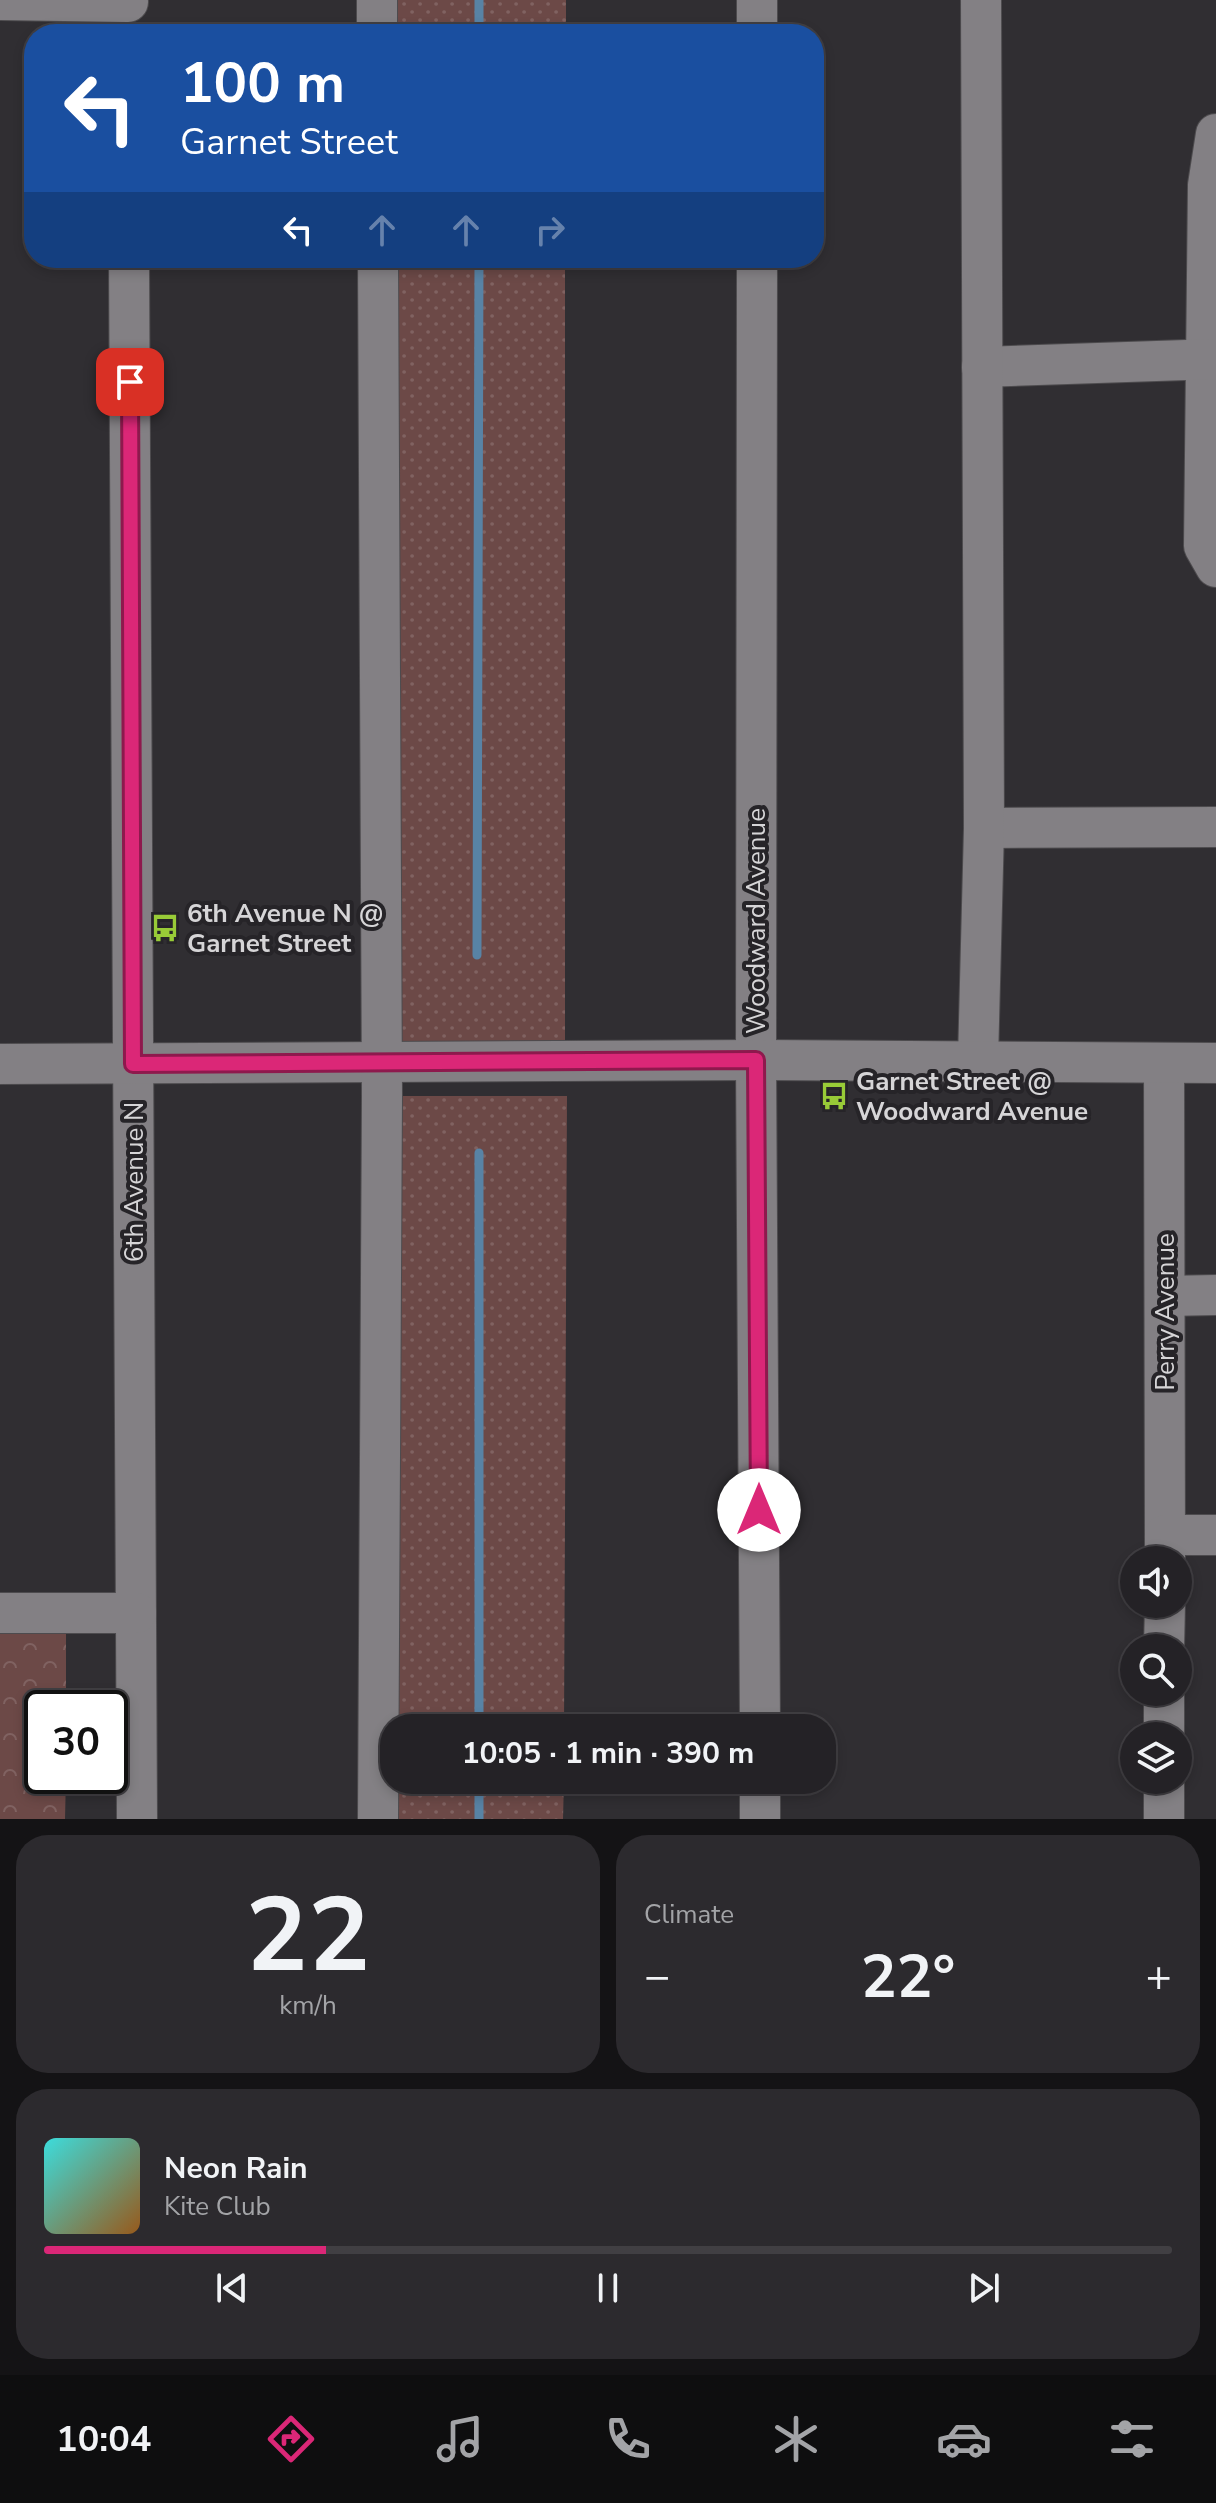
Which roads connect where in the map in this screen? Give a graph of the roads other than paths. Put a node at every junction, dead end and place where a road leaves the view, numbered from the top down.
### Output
1 (0, 0) edge
2 (377, 0) edge
3 (757, 0) edge
4 (981, 0) edge
5 (128, 12) edge
6 (377, 24) edge
7 (757, 24) edge
8 (1216, 134) edge
9 (129, 268) edge
10 (378, 268) edge
11 (757, 268) edge
12 (1212, 359) edge
13 (982, 367) junction
14 (1216, 567) edge
15 (1216, 827) edge
16 (984, 828) junction
17 (756, 1060) junction
18 (978, 1060) junction
19 (1164, 1063) junction
20 (1216, 1063) edge
21 (0, 1064) edge
22 (133, 1064) junction
23 (382, 1064) junction
24 (1216, 1295) edge
25 (1165, 1296) junction
26 (1216, 1535) edge
27 (1165, 1546) edge
28 (1173, 1546) edge
29 (0, 1613) edge
30 (136, 1613) junction
31 (760, 1714) edge
32 (760, 1794) edge
33 (1164, 1794) edge
34 (137, 1819) edge
35 (378, 1819) edge
36 (760, 1819) edge
37 (1164, 1819) edge

1 - 5 street
2 - 6 street
3 - 7 street
4 - 13 street
8 - 12 street
9 - 22 street, 6th Avenue N
10 - 23 street
11 - 17 street, Woodward Avenue
12 - 13 street
12 - 14 street
13 - 16 street
15 - 16 street
16 - 18 street
17 - 18 street
17 - 23 street
17 - 31 street, Woodward Avenue
18 - 19 street
19 - 20 street
19 - 25 street, Perry Avenue
21 - 22 street
22 - 23 street
22 - 30 street, 6th Avenue N
23 - 35 street
24 - 25 street
25 - 27 street, Perry Avenue
26 - 28 street
29 - 30 street
30 - 34 street, 6th Avenue N
32 - 36 street
33 - 37 street

